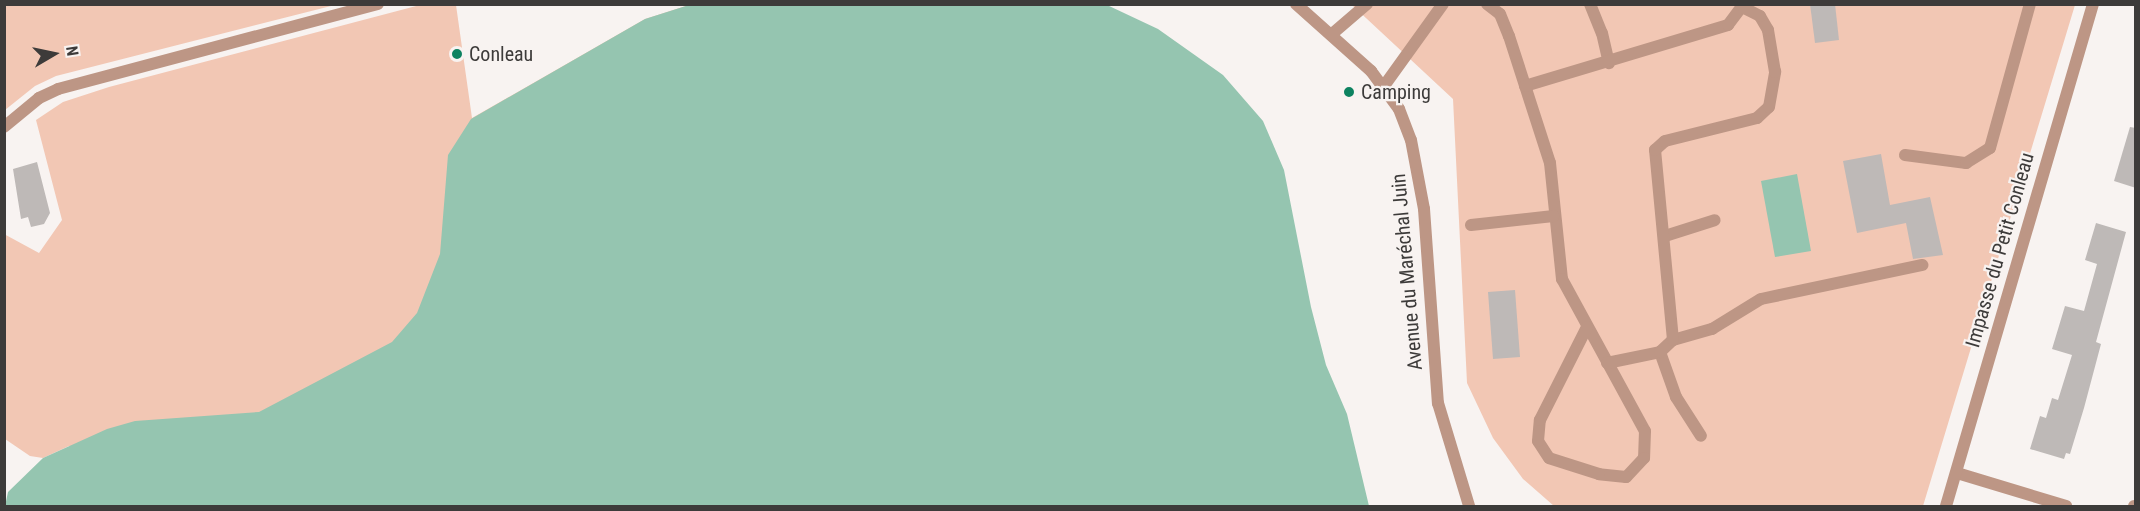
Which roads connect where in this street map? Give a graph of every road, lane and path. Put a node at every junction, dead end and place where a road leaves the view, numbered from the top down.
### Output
1 (378, 4) edge
2 (1296, 4) edge
3 (1367, 4) edge
4 (1443, 4) edge
5 (1486, 4) edge
6 (1590, 4) edge
7 (2030, 4) edge
8 (2093, 4) edge
9 (1744, 6) edge
10 (1332, 34) junction
11 (1609, 63) junction
12 (1384, 86) junction
13 (1525, 86) junction
14 (4, 127) edge
15 (1905, 155) dead end
16 (1554, 216) junction
17 (1715, 219) dead end
18 (1471, 225) dead end
19 (1665, 236) junction
20 (1922, 265) dead end
21 (1587, 327) junction
22 (1673, 340) junction
23 (1660, 352) junction
24 (1607, 363) junction
25 (1701, 436) dead end
26 (1957, 472) junction
27 (1469, 507) edge
28 (1946, 507) edge
29 (2066, 507) edge

1 - 14 street
2 - 10 street, Avenue du Maréchal Juin
3 - 10 street
4 - 12 street
5 - 13 street
6 - 11 street
7 - 15 street
8 - 26 street, Impasse du Petit Conleau
9 - 11 street
9 - 19 street
10 - 12 street, Avenue du Maréchal Juin
11 - 13 street
12 - 27 street, Avenue du Maréchal Juin
13 - 16 street
16 - 18 street
16 - 21 street
17 - 19 street
19 - 22 street
20 - 22 street
21 - 24 street
21 - 24 street
22 - 23 street
23 - 24 street
23 - 25 street
26 - 28 street, Impasse du Petit Conleau
26 - 29 street

